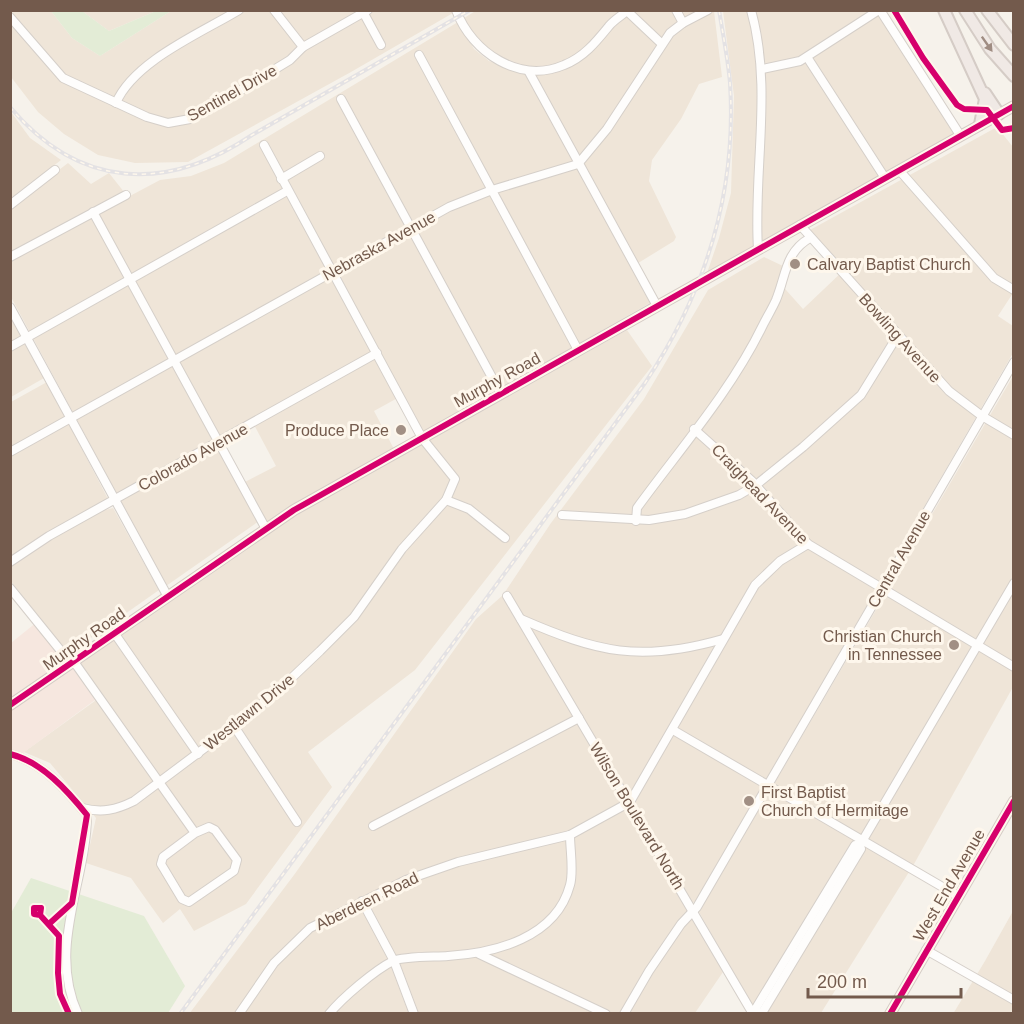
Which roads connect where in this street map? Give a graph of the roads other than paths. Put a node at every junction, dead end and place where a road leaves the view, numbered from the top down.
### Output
1 (239, 10) edge
2 (274, 10) edge
3 (456, 10) edge
4 (676, 10) edge
5 (708, 10) edge
6 (751, 10) edge
7 (879, 10) edge
8 (944, 10) edge
9 (965, 10) edge
10 (987, 10) edge
11 (364, 11) edge
12 (626, 11) edge
13 (10, 17) edge
14 (683, 23) junction
15 (662, 44) junction
16 (381, 45) dead end
17 (1014, 45) edge
18 (303, 47) junction
19 (419, 55) dead end
20 (807, 57) junction
21 (762, 69) junction
22 (529, 72) junction
23 (1014, 76) edge
24 (980, 85) junction
25 (340, 99) dead end
26 (116, 103) junction
27 (1014, 106) edge
28 (999, 114) junction
29 (980, 124) junction
30 (960, 135) junction
31 (264, 145) dead end
32 (320, 156) dead end
33 (578, 164) junction
34 (55, 170) dead end
35 (898, 170) junction
36 (885, 178) junction
37 (281, 179) junction
38 (492, 190) junction
39 (287, 191) junction
40 (126, 195) dead end
41 (10, 205) edge
42 (93, 212) junction
43 (800, 225) junction
44 (411, 228) junction
45 (810, 238) junction
46 (758, 249) junction
47 (10, 257) edge
48 (333, 271) junction
49 (130, 280) junction
50 (1014, 290) edge
51 (10, 306) edge
52 (657, 306) junction
53 (898, 335) junction
54 (28, 337) junction
55 (10, 347) edge
56 (578, 350) junction
57 (377, 353) junction
58 (174, 361) junction
59 (1014, 362) edge
60 (501, 394) junction
61 (982, 416) junction
62 (70, 419) junction
63 (694, 429) junction
64 (1014, 435) edge
65 (422, 438) junction
66 (218, 443) junction
67 (10, 452) edge
68 (756, 485) junction
69 (115, 500) junction
70 (446, 500) junction
71 (562, 515) dead end
72 (636, 520) junction
73 (266, 529) junction
74 (505, 538) dead end
75 (808, 544) junction
76 (10, 562) edge
77 (1014, 583) edge
78 (10, 588) edge
79 (882, 589) junction
80 (507, 596) dead end
81 (168, 597) junction
82 (521, 619) junction
83 (115, 634) junction
84 (723, 639) junction
85 (976, 647) junction
86 (73, 662) junction
87 (1014, 667) edge
88 (10, 705) edge
89 (579, 718) junction
90 (234, 726) junction
91 (673, 730) junction
92 (198, 753) junction
93 (10, 754) edge
94 (160, 782) junction
95 (768, 785) junction
96 (1014, 801) edge
97 (630, 802) junction
98 (82, 808) junction
99 (1010, 815) edge
100 (297, 822) dead end
101 (373, 826) dead end
102 (195, 833) junction
103 (570, 835) junction
104 (861, 843) junction
105 (958, 896) junction
106 (362, 900) junction
107 (694, 912) junction
108 (926, 950) junction
109 (479, 954) junction
110 (394, 961) junction
111 (1014, 1000) edge
112 (78, 1014) edge
113 (239, 1014) edge
114 (330, 1014) edge
115 (414, 1014) edge
116 (606, 1014) edge
117 (624, 1014) edge
118 (756, 1014) edge
119 (890, 1014) edge

1 - 26 street
2 - 18 street
3 - 22 street
4 - 14 street
5 - 14 street
6 - 21 street
7 - 20 street
7 - 30 street
8 - 24 highway
9 -> 23 highway
10 - 17 highway
11 - 16 street
11 - 18 street, Sentinel Drive
12 - 15 street
12 - 22 street
13 - 26 street, Sentinel Drive
14 - 15 street
15 - 33 street
18 - 26 street, Sentinel Drive
19 - 38 street
20 - 21 street
20 - 36 street
21 - 46 street
22 - 33 street
24 - 28 highway
24 - 29 highway
25 - 44 street
27 - 28 main road, Murphy Road
28 - 29 main road, Murphy Road
29 - 30 main road, Murphy Road
30 - 35 main road, Murphy Road
31 - 37 street
32 - 37 street
33 - 38 street, Nebraska Avenue
33 - 52 street
34 - 41 street
35 - 36 main road, Murphy Road
35 - 50 street
36 - 43 main road, Murphy Road
37 - 39 street
38 - 44 street, Nebraska Avenue
38 - 56 street
39 - 48 street
39 - 49 street
40 - 42 street
42 - 47 street
42 - 49 street
43 - 45 street, Bowling Avenue
43 - 46 main road, Murphy Road
44 - 48 street, Nebraska Avenue
44 - 60 street
45 - 53 street, Bowling Avenue
45 - 63 street
46 - 52 main road, Murphy Road
48 - 57 street
48 - 58 street, Nebraska Avenue
49 - 54 street
49 - 58 street
51 - 54 street
52 - 56 main road, Murphy Road
53 - 61 street, Bowling Avenue
53 - 68 street
54 - 55 street
54 - 62 street
56 - 60 main road, Murphy Road
57 - 65 street
57 - 66 street, Colorado Avenue
58 - 62 street, Nebraska Avenue
58 - 66 street
59 - 61 street, Central Avenue
60 - 65 main road, Murphy Road
61 - 64 street, Bowling Avenue
61 - 79 street, Central Avenue
62 - 67 street, Nebraska Avenue
62 - 69 street
63 - 68 street, Craighead Avenue
63 - 72 street
65 - 70 street
65 - 73 main road, Murphy Road
66 - 69 street, Colorado Avenue
66 - 73 street
68 - 72 street
68 - 75 street, Craighead Avenue
69 - 76 street, Colorado Avenue
69 - 81 street
70 - 74 street
70 - 90 street, Westlawn Drive
71 - 72 street
73 - 81 main road, Murphy Road
75 - 79 street, Craighead Avenue
75 - 84 street
77 - 85 street
78 - 86 street
79 - 85 street, Craighead Avenue
79 - 95 street, Central Avenue
80 - 82 street, Wilson Boulevard North
81 - 83 main road, Murphy Road
82 - 84 street
82 - 89 street, Wilson Boulevard North
83 - 86 main road, Murphy Road
83 - 92 street
84 - 91 street
85 - 87 street, Craighead Avenue
85 - 104 street
86 - 88 main road, Murphy Road
86 - 94 street
89 - 97 street, Wilson Boulevard North
89 - 101 street
90 - 92 street, Westlawn Drive
90 - 100 street
91 - 95 street
91 - 97 street
92 - 94 street, Westlawn Drive
93 - 98 street
94 - 98 street, Westlawn Drive
94 - 102 street
95 - 104 street
95 - 107 street, Central Avenue
96 - 99 main road, West End Avenue
97 - 103 street, Aberdeen Road
97 - 107 street, Wilson Boulevard North
98 - 112 street
99 - 105 main road, West End Avenue
102 - 102 street
103 - 106 street, Aberdeen Road
103 - 109 street
104 - 105 street
104 - 118 street
105 - 108 main road, West End Avenue
106 - 110 street
106 - 113 street, Aberdeen Road
107 - 117 street, Central Avenue
107 - 118 street, Wilson Boulevard North
108 - 111 street
108 - 119 main road, West End Avenue
109 - 110 street
109 - 116 street
110 - 114 street
110 - 115 street

